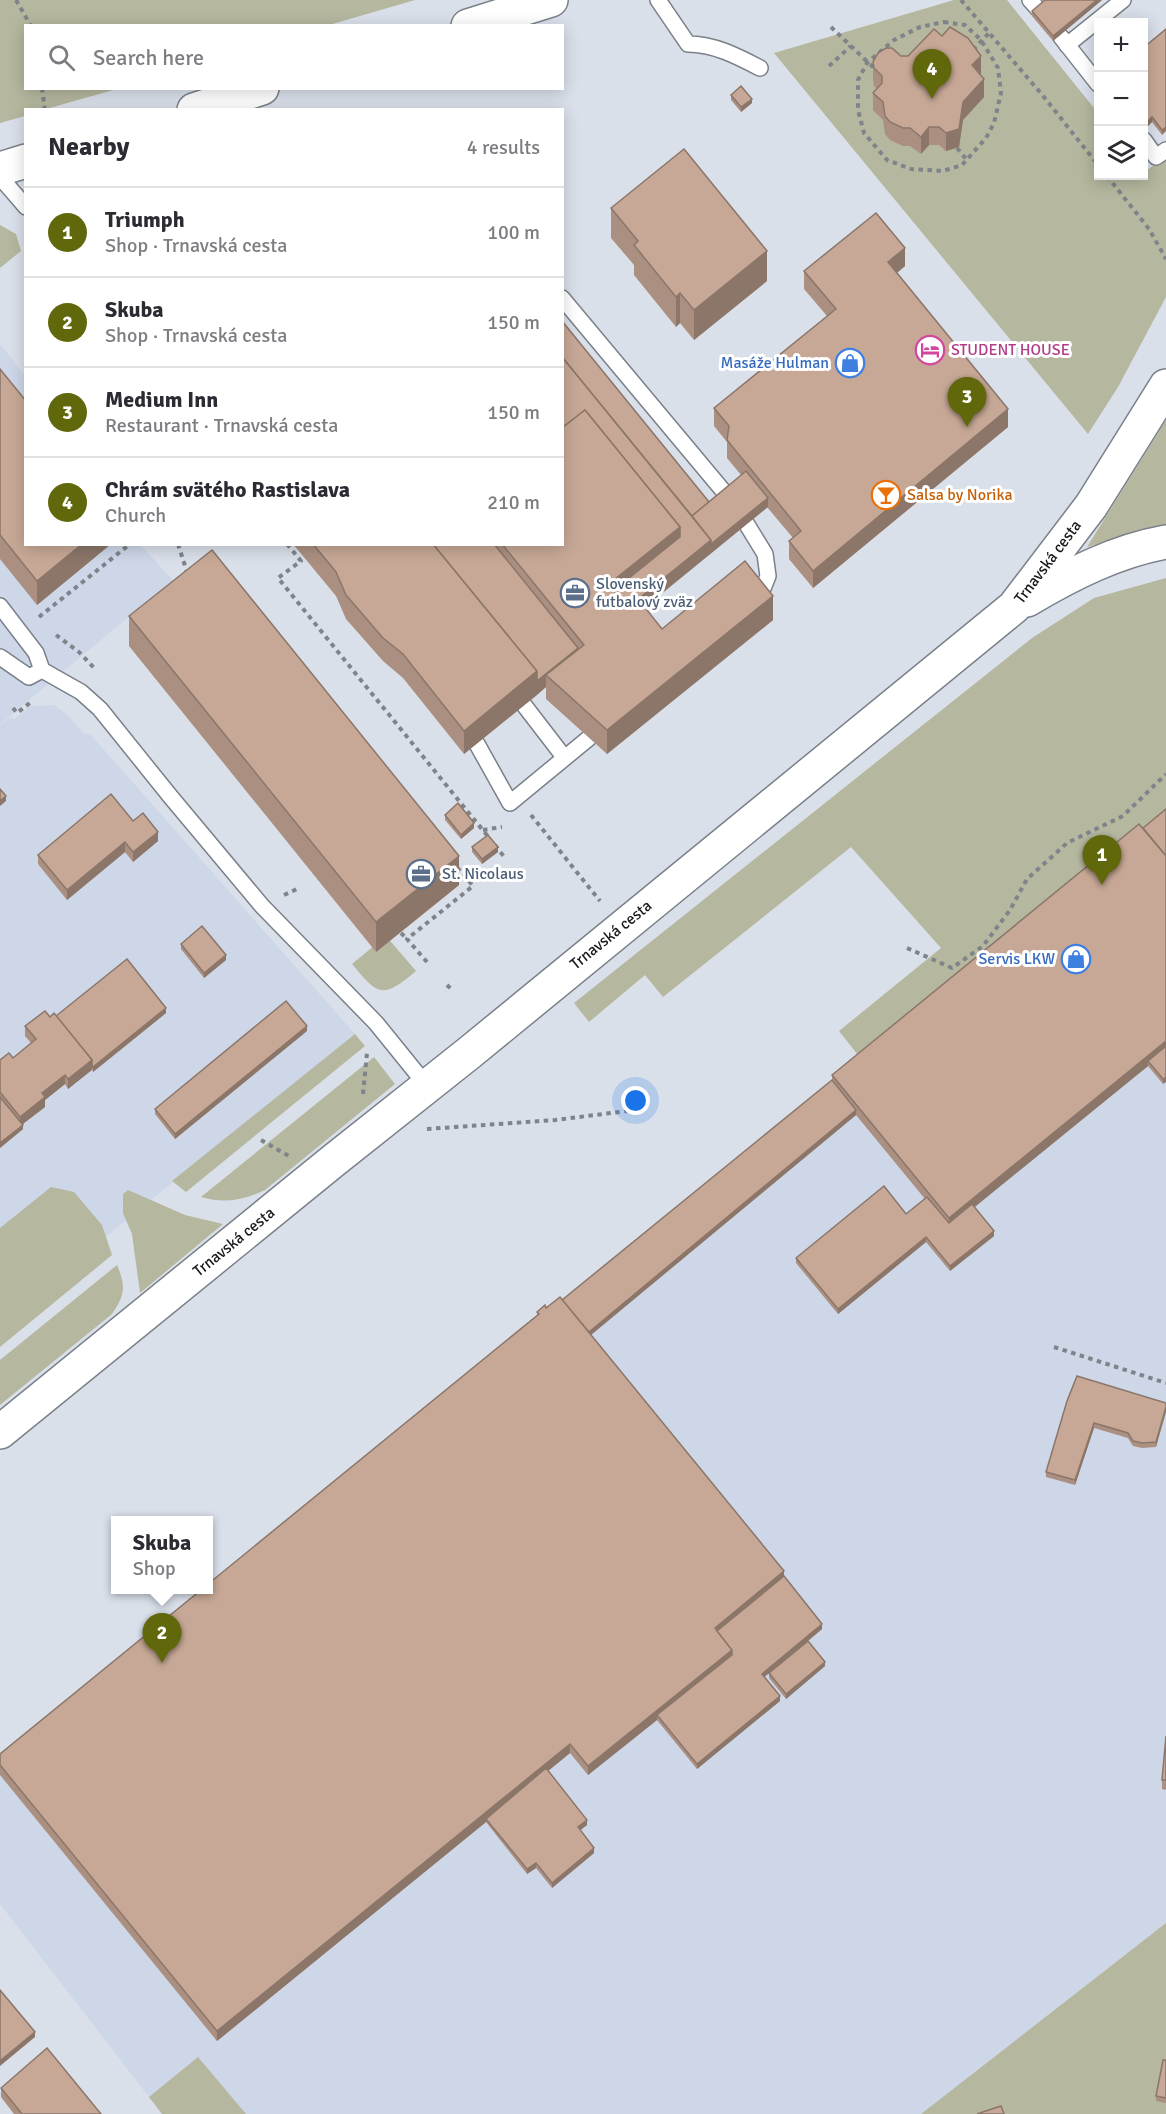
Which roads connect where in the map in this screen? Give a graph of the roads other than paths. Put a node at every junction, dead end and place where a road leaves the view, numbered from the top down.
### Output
1 (551, 0) edge
2 (658, 0) edge
3 (1123, 0) edge
4 (474, 24) edge
5 (760, 68) dead end
6 (1094, 79) edge
7 (256, 90) edge
8 (200, 108) edge
9 (1148, 147) edge
10 (1166, 150) edge
11 (24, 162) edge
12 (0, 169) edge
13 (0, 177) edge
14 (24, 205) edge
15 (564, 300) edge
16 (1166, 386) edge
17 (1166, 542) edge
18 (758, 601) edge
19 (0, 606) edge
20 (1014, 607) junction
21 (0, 657) edge
22 (35, 673) junction
23 (524, 705) edge
24 (589, 738) edge
25 (477, 744) edge
26 (564, 757) junction
27 (427, 1086) junction
28 (0, 1432) edge

1 - 4 main road
2 - 5 lane
3 - 6 lane
7 - 8 main road
9 - 10 lane
11 - 12 main road
13 - 14 lane
15 - 18 lane
16 - 20 main road, Trnavská cesta
17 - 20 main road
19 - 22 lane
20 - 27 main road, Trnavská cesta
21 - 22 lane
22 - 27 lane
23 - 26 lane
24 - 26 lane
25 - 26 lane
27 - 28 main road, Trnavská cesta

